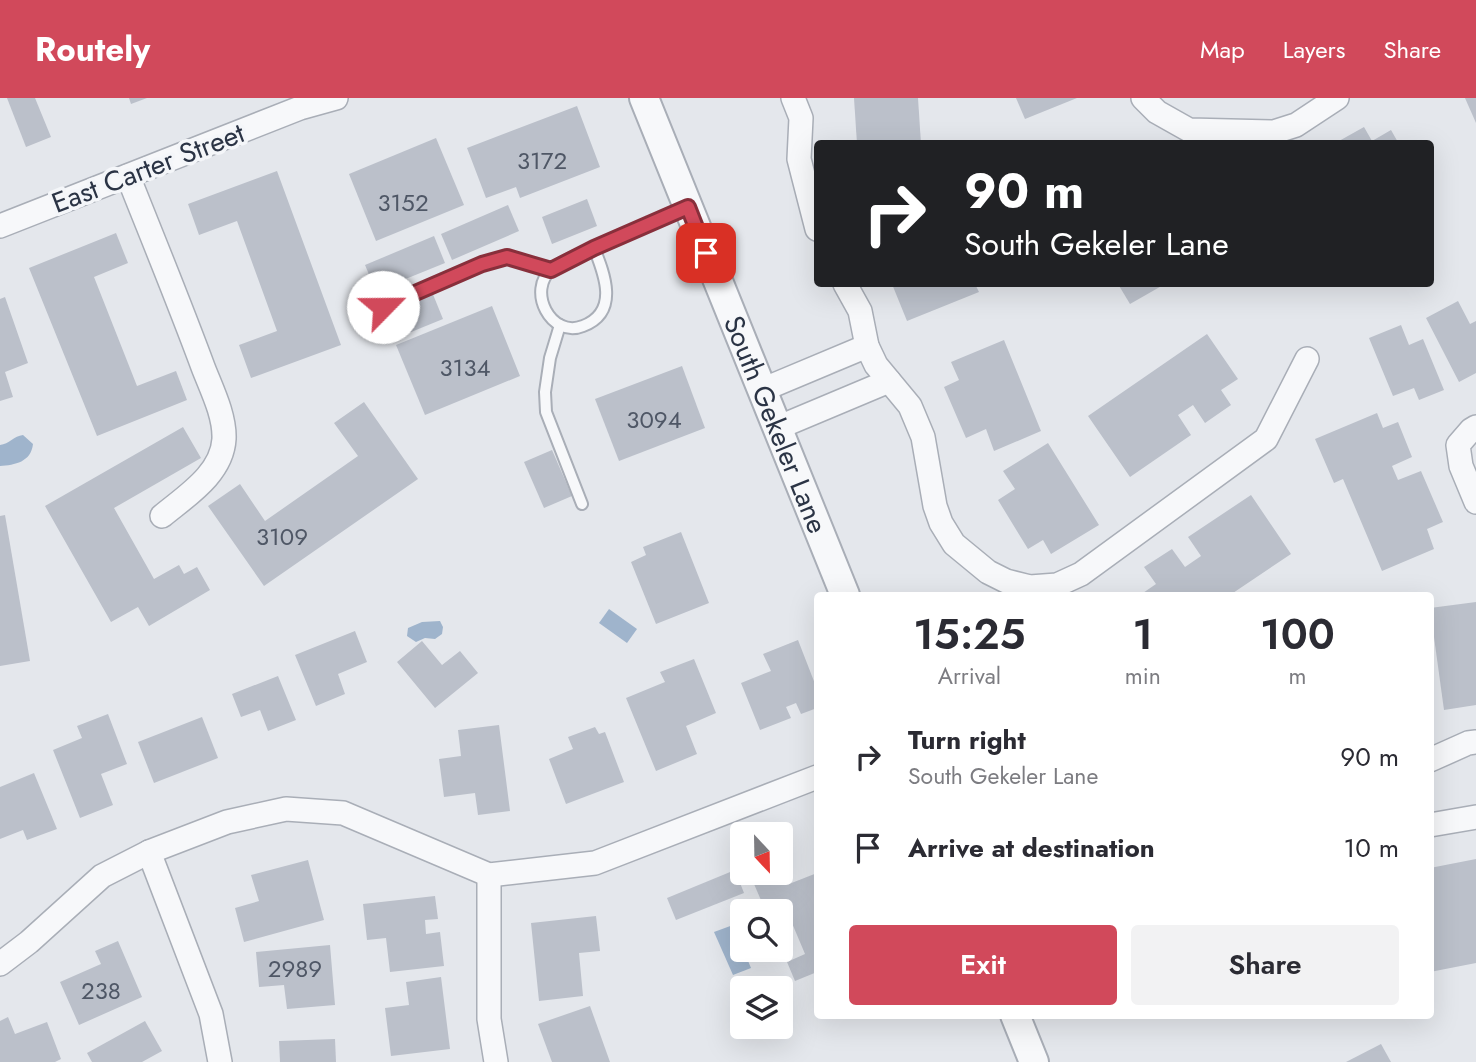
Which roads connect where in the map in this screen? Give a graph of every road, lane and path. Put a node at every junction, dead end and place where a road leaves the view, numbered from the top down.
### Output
1 (336, 98) edge
2 (644, 98) edge
3 (793, 98) edge
4 (1143, 98) edge
5 (1337, 98) edge
6 (128, 176) junction
7 (688, 207) junction
8 (814, 217) edge
9 (0, 226) edge
10 (594, 248) junction
11 (551, 270) junction
12 (847, 287) edge
13 (383, 307) dead end
14 (561, 325) junction
15 (867, 346) junction
16 (1307, 359) dead end
17 (889, 381) junction
18 (762, 390) junction
19 (777, 428) junction
20 (1476, 428) edge
21 (1476, 502) edge
22 (582, 504) dead end
23 (162, 516) dead end
24 (844, 592) edge
25 (1476, 742) edge
26 (1434, 758) edge
27 (814, 778) edge
28 (1476, 817) edge
29 (1434, 824) edge
30 (149, 852) junction
31 (489, 875) junction
32 (0, 964) edge
33 (1017, 1019) edge
34 (220, 1062) edge
35 (496, 1062) edge
36 (1034, 1062) edge

1 - 6 street, East Carter Street
2 - 7 street, South Gekeler Lane
3 - 8 street
4 - 5 street
6 - 9 street, East Carter Street
6 - 23 street
7 - 10 lane
7 - 18 street, South Gekeler Lane
10 - 11 lane
10 - 14 lane
11 - 13 lane
11 - 14 lane
12 - 15 street
14 - 22 lane
15 - 17 street
15 - 18 street
16 - 17 street
17 - 19 street
18 - 19 street, South Gekeler Lane
19 - 24 street, South Gekeler Lane
20 - 21 street
25 - 26 street
27 - 31 street
28 - 29 street
30 - 31 street
30 - 32 street
30 - 34 street
31 - 35 street
33 - 36 street

